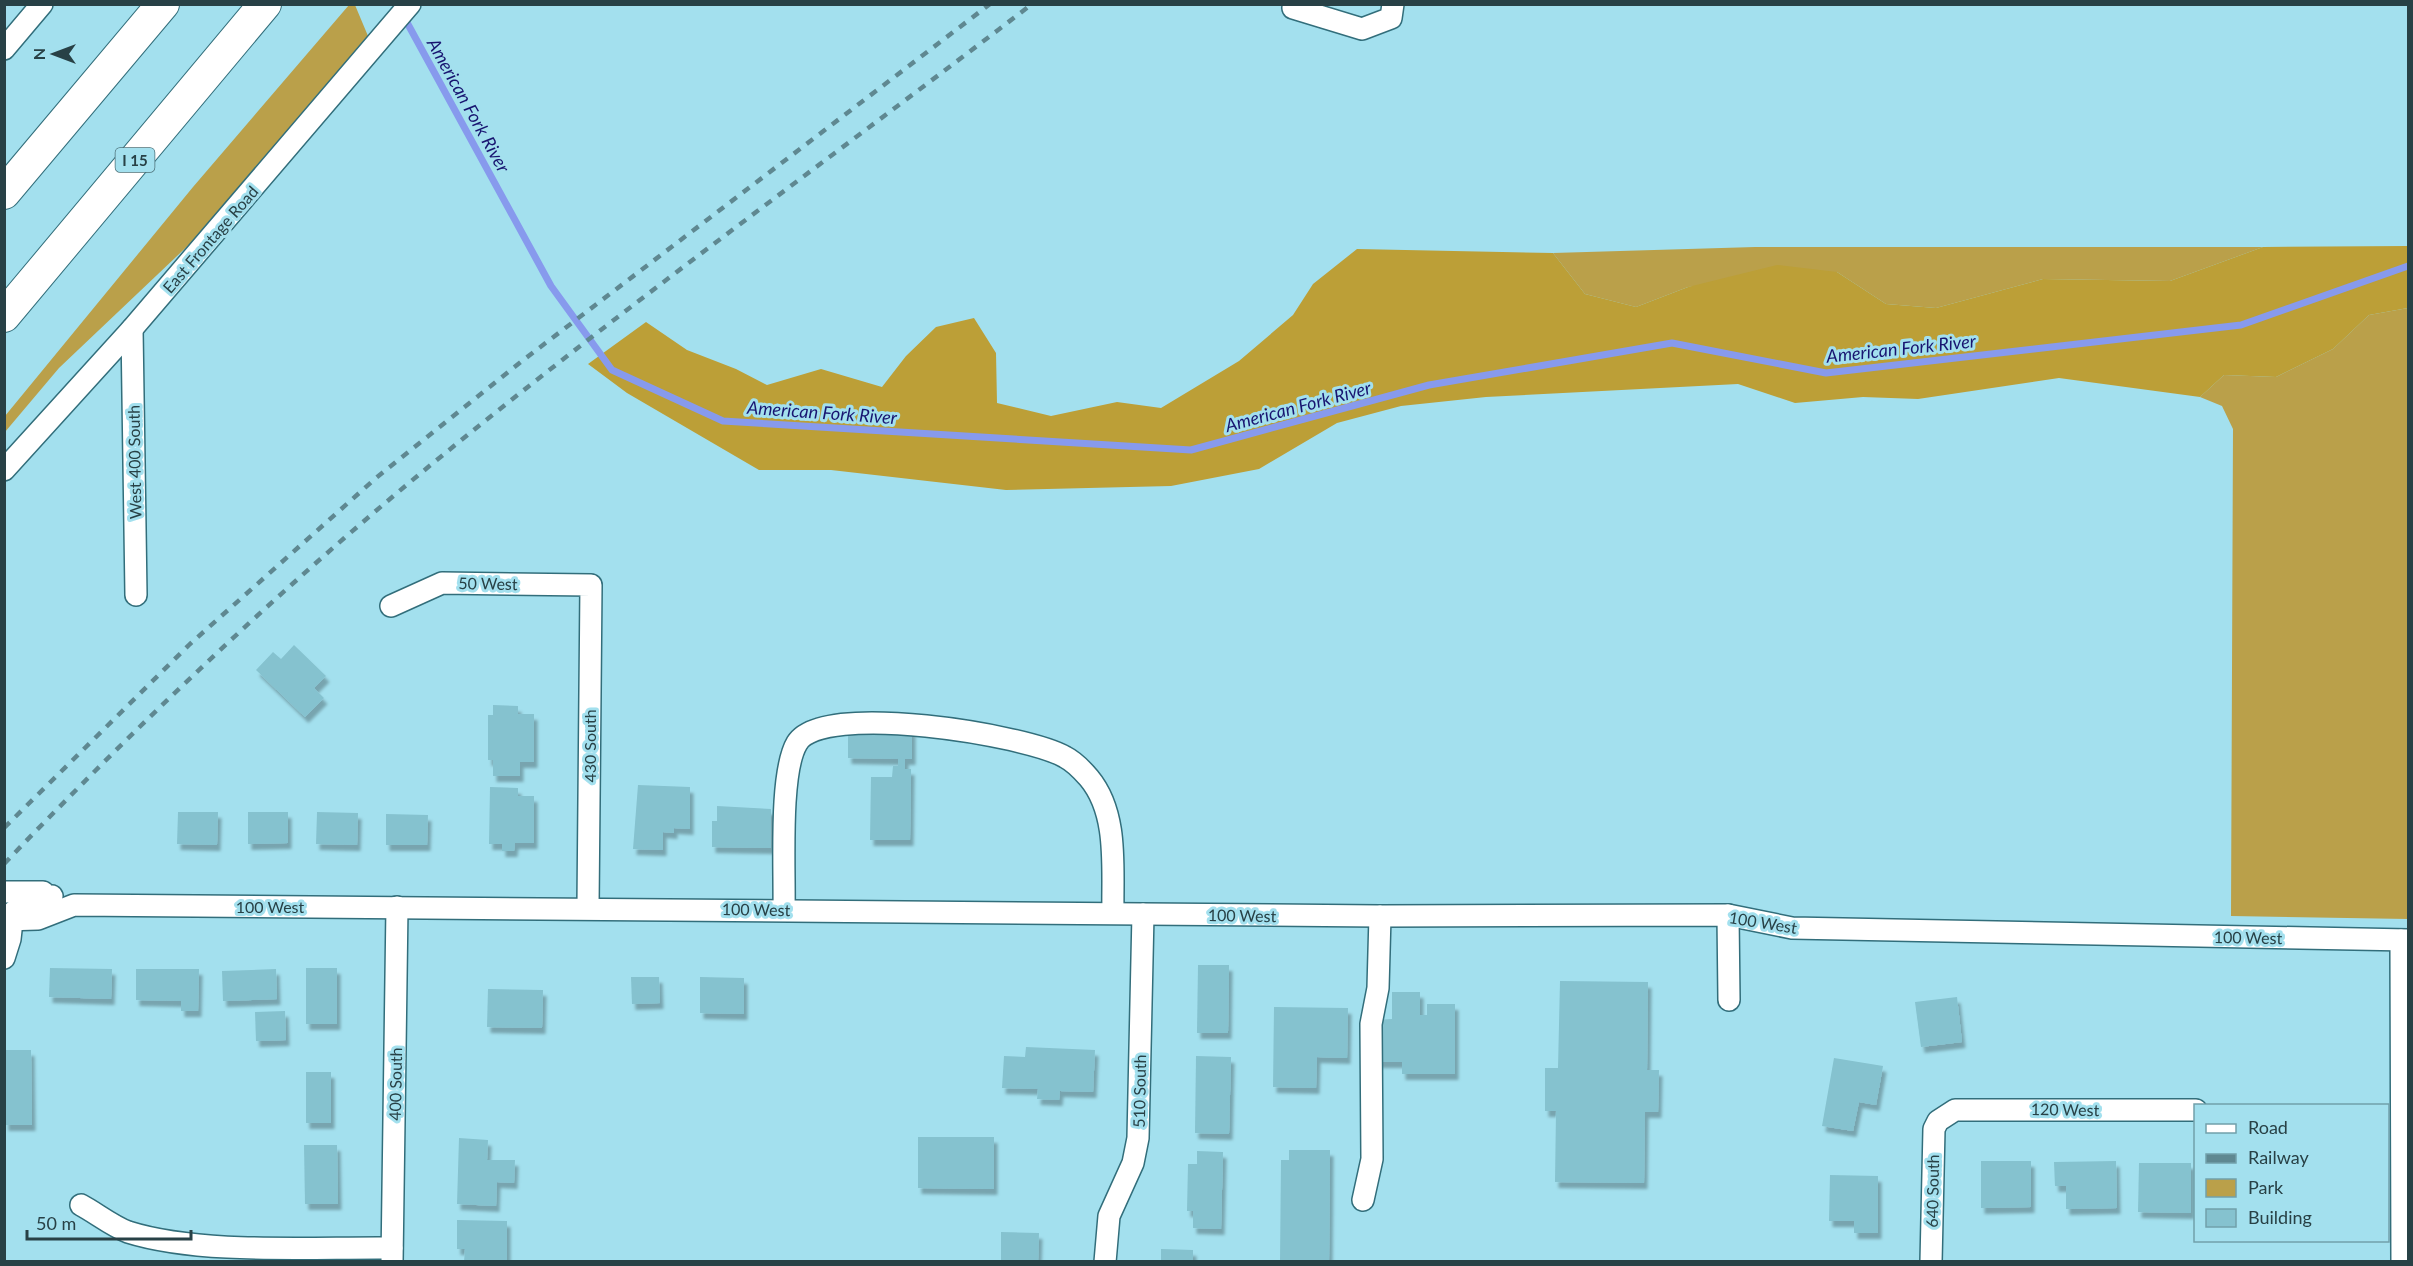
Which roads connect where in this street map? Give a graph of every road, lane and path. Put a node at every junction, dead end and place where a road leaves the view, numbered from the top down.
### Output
1 (42, 4) edge
2 (162, 4) edge
3 (265, 4) edge
4 (410, 4) edge
5 (1393, 4) edge
6 (1293, 8) dead end
7 (4, 49) edge
8 (4, 193) edge
9 (4, 316) edge
10 (132, 329) junction
11 (4, 470) edge
12 (591, 585) joint
13 (136, 595) dead end
14 (391, 606) dead end
15 (4, 892) edge
16 (52, 896) junction
17 (74, 905) junction
18 (397, 907) junction
19 (588, 907) junction
20 (784, 909) junction
21 (1113, 913) junction
22 (1143, 914) junction
23 (1728, 915) junction
24 (1380, 916) junction
25 (8, 920) edge
26 (2405, 940) edge
27 (4, 958) edge
28 (1729, 1000) dead end
29 (2194, 1110) edge
30 (2399, 1112) edge
31 (1938, 1121) joint
32 (1363, 1200) dead end
33 (81, 1204) dead end
34 (392, 1255) edge
35 (1105, 1262) edge
36 (1931, 1262) edge
37 (2402, 1262) edge

1 - 7 street
2 - 8 highway
3 - 9 highway, I 15
4 - 10 street, East Frontage Road
5 - 6 street
10 - 11 street, East Frontage Road
10 - 13 street, West 400 South
12 - 14 street, 50 West
12 - 19 street, 430 South
15 - 16 street, 100 West
16 - 17 street, 100 West
16 - 25 street
17 - 18 street, 100 West
17 - 25 street, 100 West
18 - 19 street, 100 West
18 - 34 street, 400 South
19 - 20 street, 100 West
20 - 21 street, 100 West
20 - 21 street
21 - 22 street, 100 West
22 - 24 street, 100 West
22 - 35 street, 510 South
23 - 24 street, 100 West
23 - 26 street, 100 West
23 - 28 street
24 - 32 street
25 - 27 street
26 - 30 street
29 - 31 street, 120 West
30 - 37 street
31 - 36 street, 640 South
33 - 34 street

